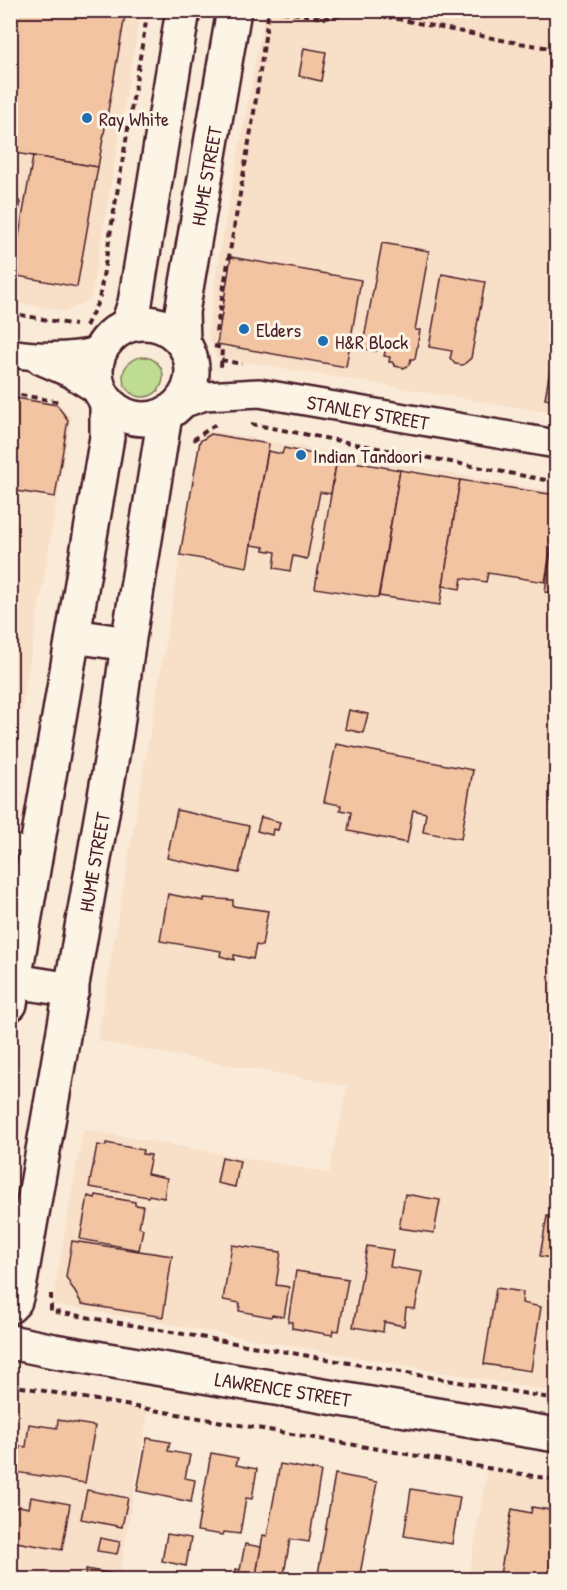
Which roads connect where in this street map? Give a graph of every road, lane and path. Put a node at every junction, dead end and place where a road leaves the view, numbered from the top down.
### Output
1 (148, 10) edge
2 (183, 10) edge
3 (234, 10) edge
4 (272, 10) edge
5 (556, 49) edge
6 (167, 107) junction
7 (217, 113) junction
8 (10, 313) edge
9 (33, 318) dead end
10 (128, 324) junction
11 (92, 339) junction
12 (183, 341) junction
13 (21, 355) edge
14 (10, 393) edge
15 (104, 397) junction
16 (63, 402) dead end
17 (172, 410) junction
18 (247, 423) dead end
19 (556, 444) edge
20 (556, 482) edge
21 (74, 636) junction
22 (128, 644) junction
23 (24, 844) edge
24 (72, 990) junction
25 (13, 993) edge
26 (19, 1241) edge
27 (10, 1306) edge
28 (51, 1311) dead end
29 (10, 1342) edge
30 (10, 1385) edge
31 (556, 1399) edge
32 (556, 1435) edge
33 (556, 1480) edge

1 - 11 path
2 - 6 street
3 - 7 street, HUME STREET
4 - 5 path
6 - 7 street
6 - 10 street
7 - 12 street, HUME STREET
8 - 9 path
10 - 11 street
10 - 12 street
11 - 13 street
11 - 15 street
12 - 17 street
13 - 15 street
14 - 16 path
15 - 17 street
15 - 21 street
17 - 19 street, STANLEY STREET
17 - 22 street, HUME STREET
18 - 20 path
21 - 22 street
21 - 23 street
22 - 24 street, HUME STREET
23 - 25 street
24 - 25 street
24 - 26 street, HUME STREET
26 - 27 street, HUME STREET
28 - 31 path
29 - 32 street, LAWRENCE STREET
30 - 33 path

